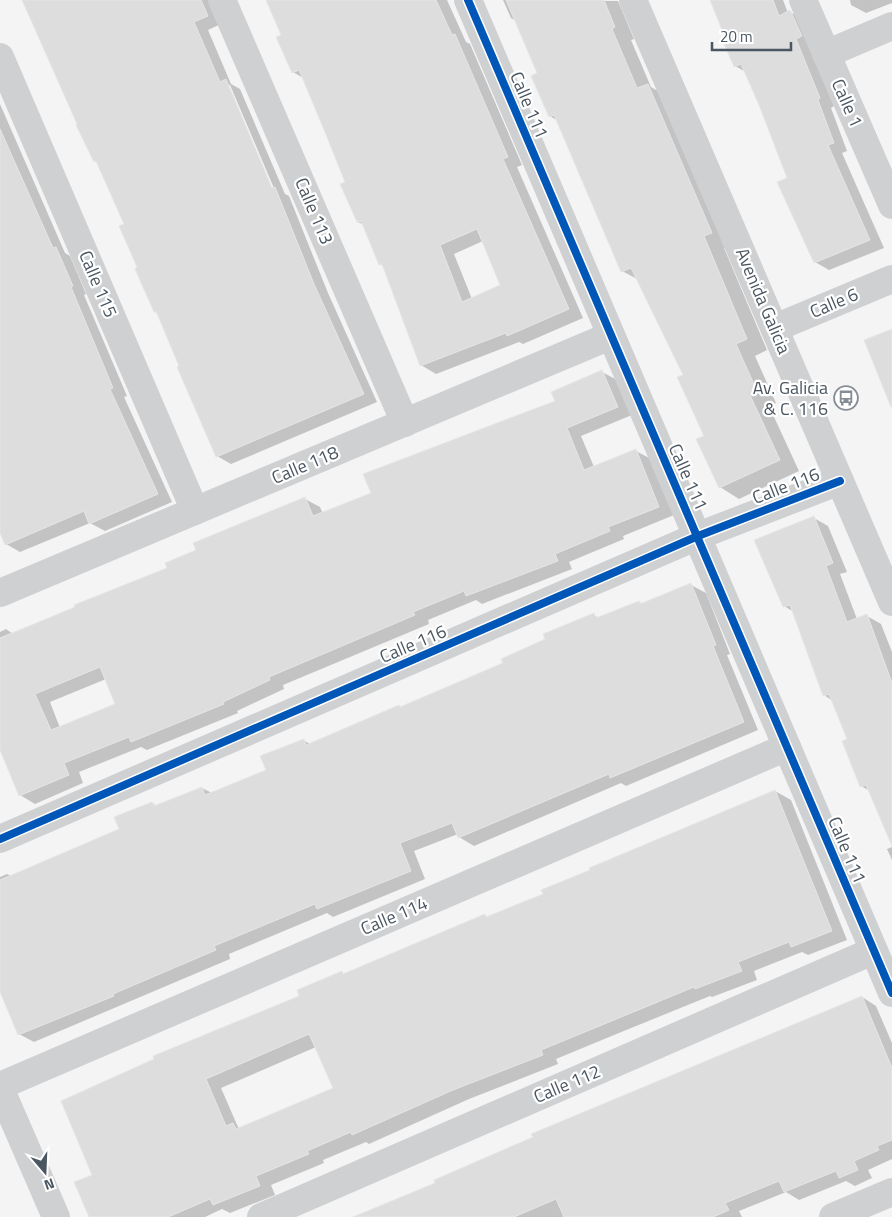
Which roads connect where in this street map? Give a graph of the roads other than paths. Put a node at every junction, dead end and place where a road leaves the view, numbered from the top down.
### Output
1 (222, 0) edge
2 (468, 0) edge
3 (633, 0) edge
4 (803, 0) edge
5 (892, 26) edge
6 (826, 54) junction
7 (0, 56) edge
8 (892, 205) edge
9 (892, 279) edge
10 (775, 328) junction
11 (610, 336) junction
12 (405, 423) junction
13 (840, 481) junction
14 (195, 511) junction
15 (698, 536) junction
16 (0, 593) edge
17 (892, 602) edge
18 (787, 747) junction
19 (0, 839) edge
20 (873, 951) junction
21 (892, 994) edge
22 (0, 1087) edge
23 (892, 1192) edge
24 (56, 1217) edge
25 (261, 1217) edge
26 (834, 1217) edge

1 - 12 street, Calle 113
2 - 11 street, Calle 111
3 - 10 street, Avenida Galicia
4 - 6 street, Calle 1
5 - 6 street
6 - 8 street, Calle 1
7 - 14 street, Calle 115
9 - 10 street, Calle 6
10 - 13 street, Avenida Galicia
11 - 12 street, Calle 118
11 - 15 street, Calle 111
12 - 14 street, Calle 118
13 - 15 street, Calle 116
13 - 17 street, Avenida Galicia
14 - 16 street, Calle 118
15 - 18 street, Calle 111
15 - 19 street, Calle 116
18 - 20 street, Calle 111
18 - 22 street, Calle 114
20 - 21 street, Calle 111
20 - 25 street, Calle 112
22 - 24 street
23 - 26 street

